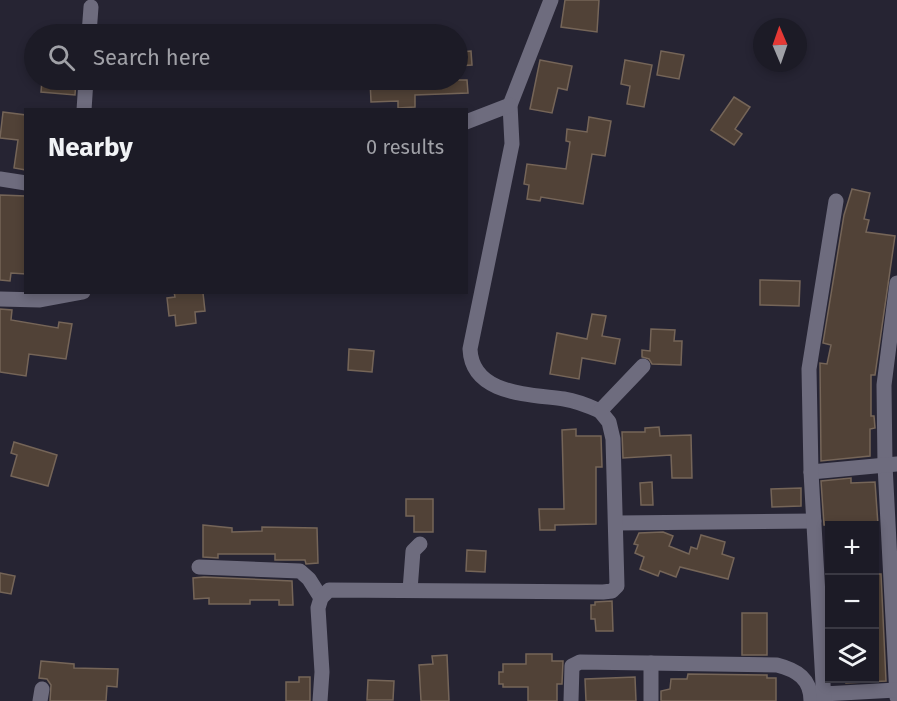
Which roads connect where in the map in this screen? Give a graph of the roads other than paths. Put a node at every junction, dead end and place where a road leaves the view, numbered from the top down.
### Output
1 (551, 0) edge
2 (91, 7) dead end
3 (90, 24) edge
4 (85, 90) edge
5 (510, 105) junction
6 (84, 108) edge
7 (468, 121) edge
8 (0, 179) edge
9 (24, 183) edge
10 (836, 201) dead end
11 (897, 283) edge
12 (71, 294) edge
13 (0, 299) edge
14 (895, 312) edge
15 (643, 366) dead end
16 (890, 384) edge
17 (600, 411) junction
18 (891, 465) edge
19 (811, 472) junction
20 (814, 521) junction
21 (617, 523) junction
22 (892, 540) edge
23 (420, 544) dead end
24 (199, 567) dead end
25 (410, 590) junction
26 (321, 598) junction
27 (896, 617) edge
28 (651, 663) junction
29 (897, 690) edge
30 (897, 697) edge
31 (819, 699) edge
32 (320, 701) edge
33 (571, 701) edge
34 (651, 701) edge

1 - 5 street
2 - 3 street
4 - 6 street
5 - 7 street
5 - 17 street
8 - 9 street
10 - 19 street
11 - 14 street
12 - 13 street
14 - 16 street
15 - 17 street
16 - 18 street
17 - 21 street
18 - 19 street
18 - 22 street
19 - 20 street
20 - 21 street
20 - 31 street
21 - 25 street
22 - 27 street
23 - 25 street
24 - 26 street
25 - 26 street
26 - 32 street
27 - 29 street
28 - 31 street
28 - 33 street
28 - 34 street
29 - 30 street
29 - 31 street

